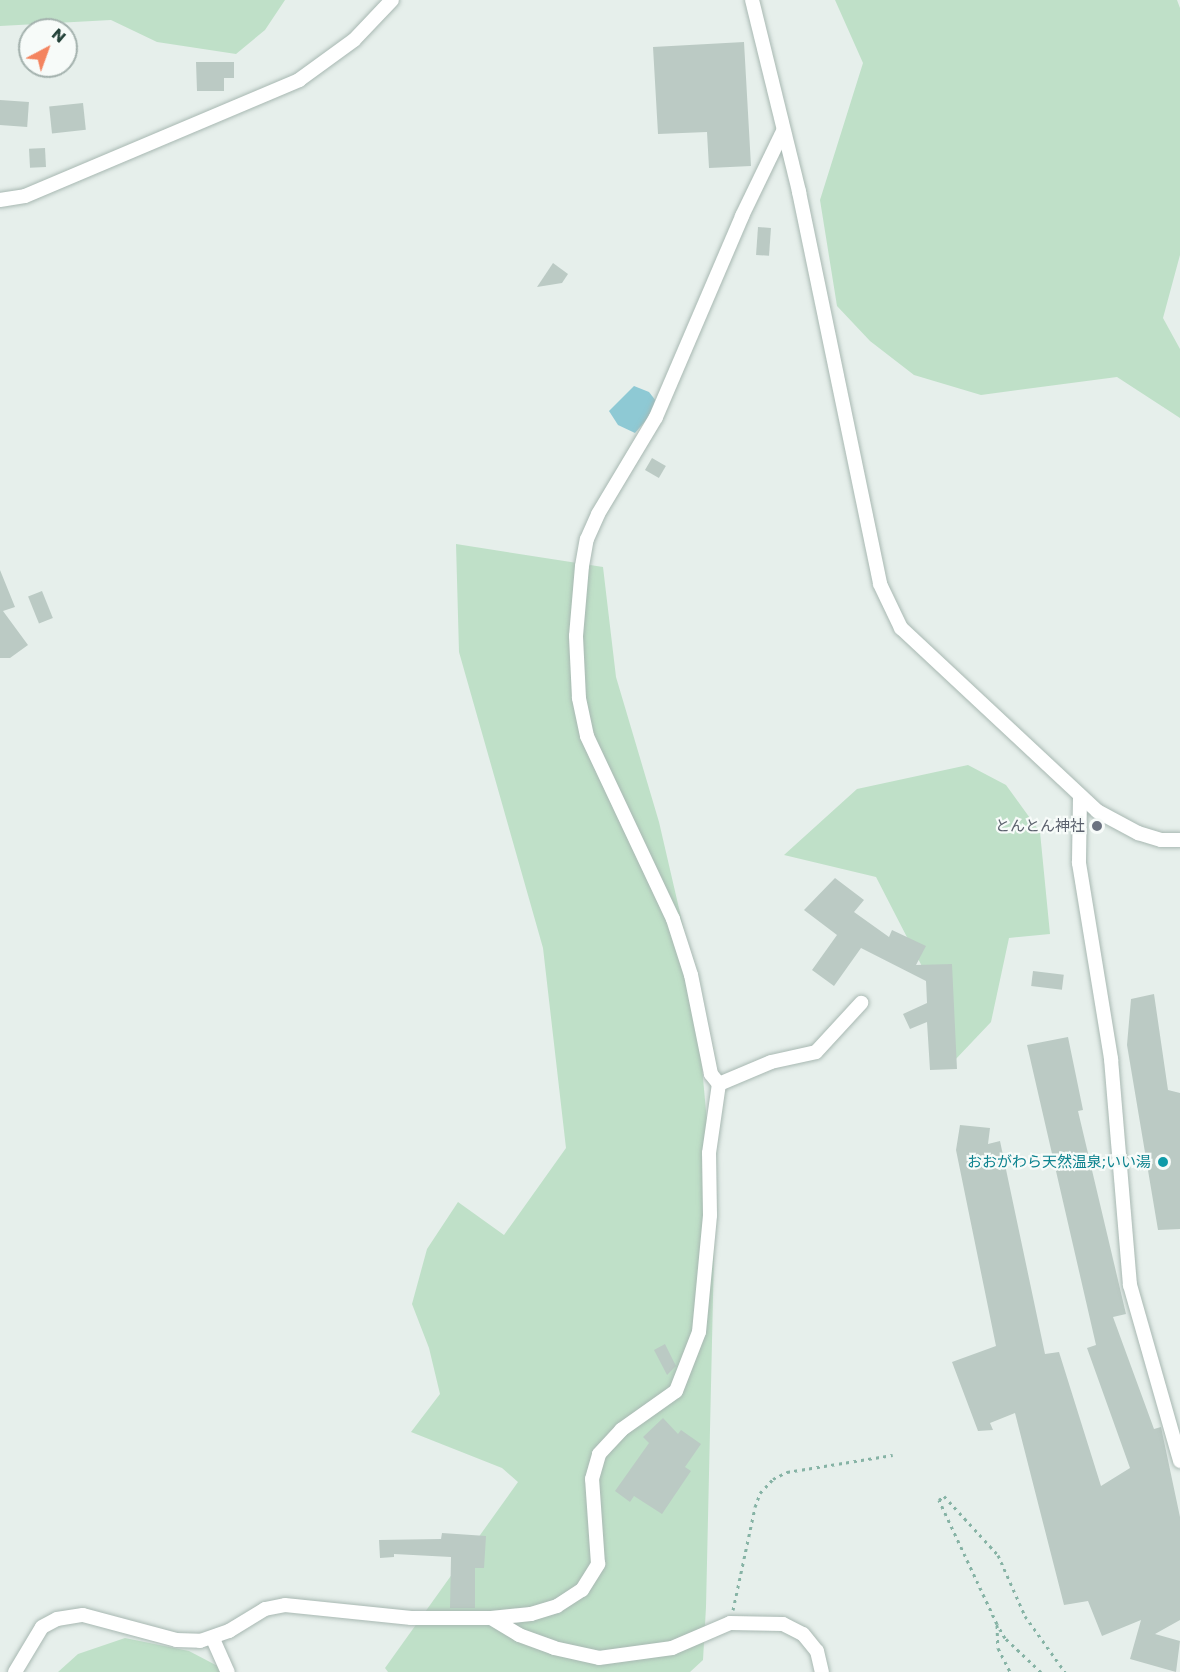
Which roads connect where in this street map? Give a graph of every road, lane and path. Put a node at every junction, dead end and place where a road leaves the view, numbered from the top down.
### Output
1 (392, 0) edge
2 (752, 0) edge
3 (783, 131) junction
4 (0, 200) edge
5 (1080, 797) junction
6 (1180, 840) edge
7 (861, 1003) dead end
8 (719, 1084) junction
9 (893, 1455) dead end
10 (1180, 1461) edge
11 (491, 1618) junction
12 (730, 1623) junction
13 (997, 1624) junction
14 (213, 1639) junction
15 (15, 1672) edge
16 (228, 1672) edge
17 (822, 1672) edge
18 (1010, 1672) edge
19 (1041, 1672) edge
20 (1065, 1672) edge

1 - 4 street
2 - 3 street
3 - 5 street
3 - 8 street
5 - 6 street
5 - 10 street
7 - 8 street
8 - 11 street
9 - 12 path
11 - 12 street
11 - 14 street
12 - 17 street
13 - 18 path
13 - 19 path
13 - 20 path
14 - 15 street
14 - 16 street

